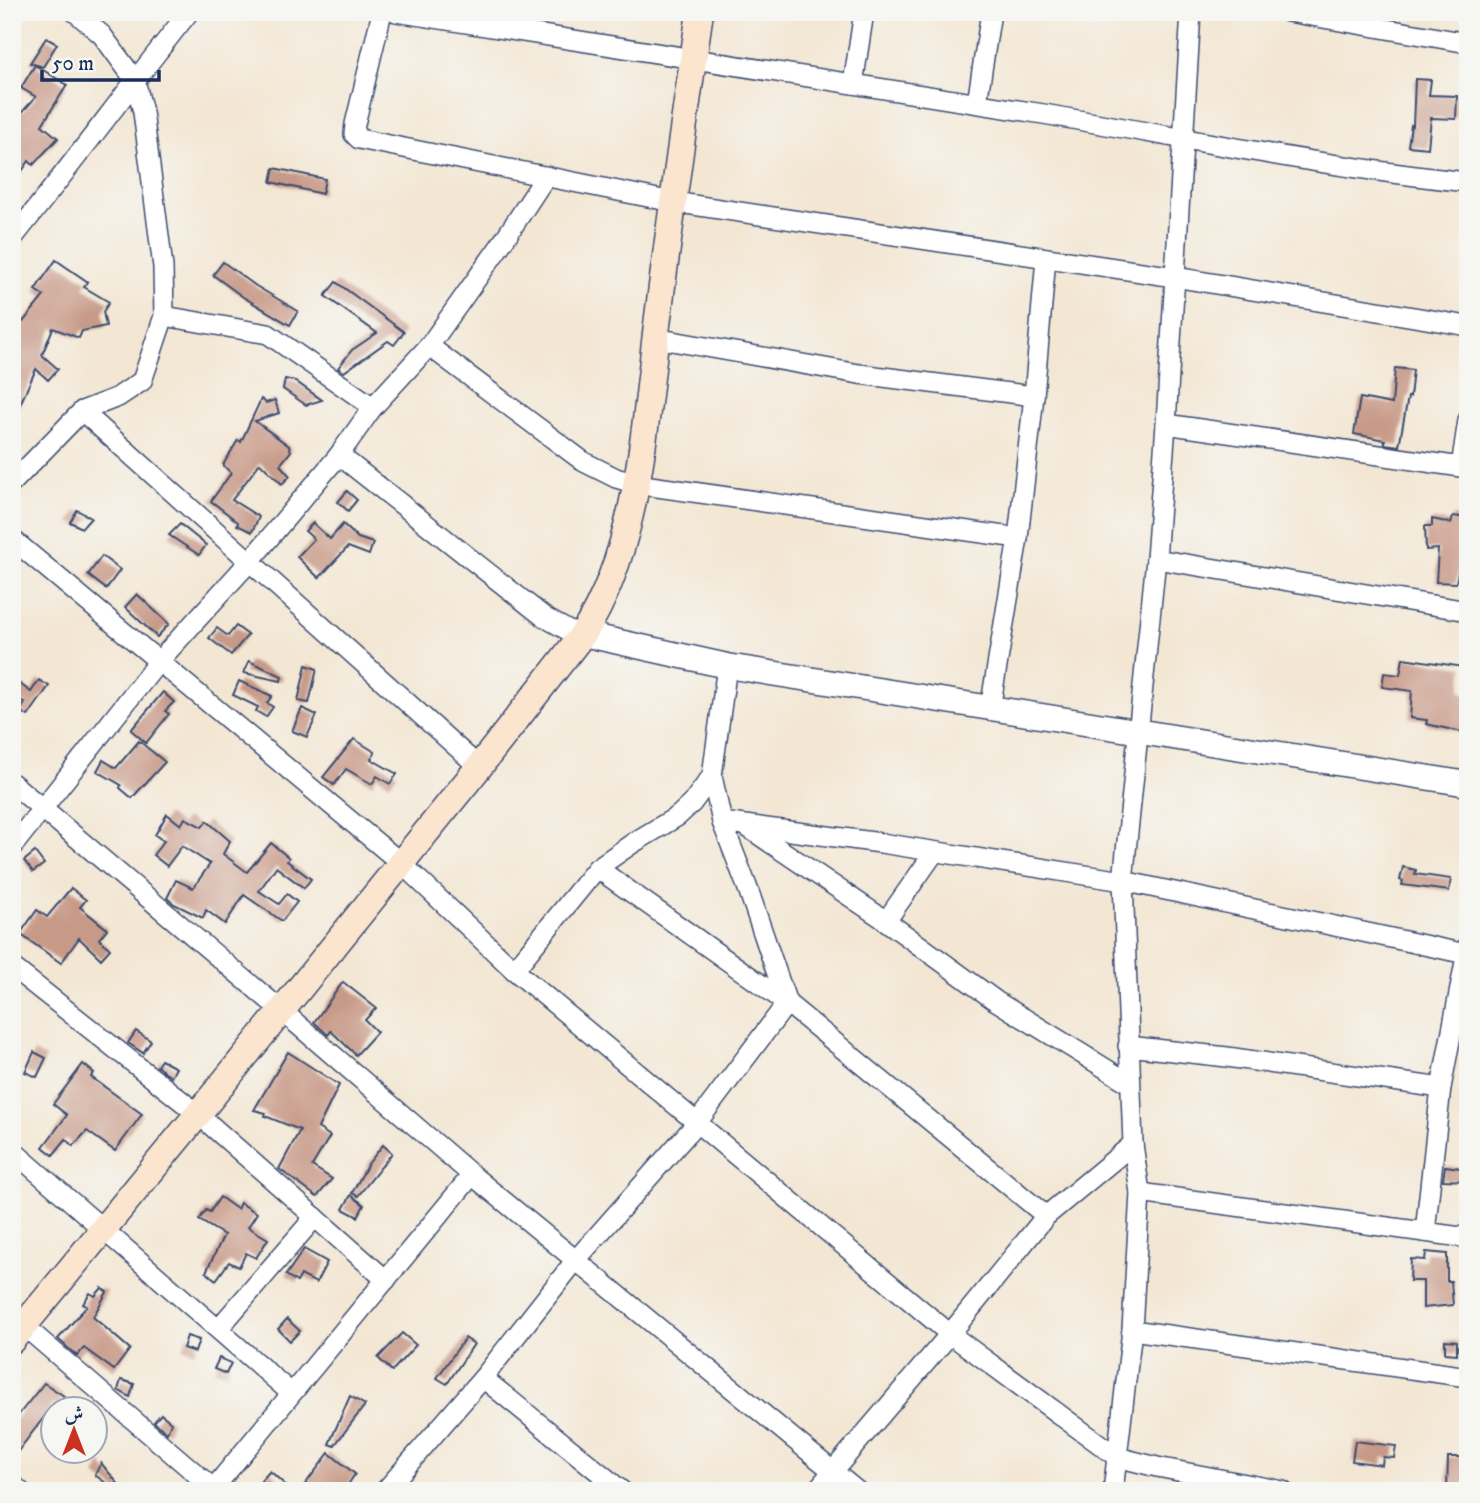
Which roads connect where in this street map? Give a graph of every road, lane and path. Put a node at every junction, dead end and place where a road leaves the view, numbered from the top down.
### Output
1 (75, 12) edge
2 (189, 12) edge
3 (382, 12) edge
4 (396, 12) edge
5 (700, 12) edge
6 (864, 12) edge
7 (992, 12) edge
8 (1191, 12) edge
9 (1288, 12) edge
10 (1468, 43) edge
11 (693, 60) junction
12 (135, 80) junction
13 (853, 84) junction
14 (977, 103) junction
15 (1182, 137) junction
16 (546, 176) junction
17 (1468, 182) edge
18 (673, 202) junction
19 (12, 240) edge
20 (1046, 258) junction
21 (1175, 276) junction
22 (164, 316) junction
23 (1468, 326) edge
24 (655, 338) junction
25 (429, 346) junction
26 (1034, 396) junction
27 (373, 407) junction
28 (82, 411) junction
29 (1468, 420) edge
30 (1166, 424) junction
31 (339, 455) junction
32 (1464, 467) edge
33 (12, 483) edge
34 (636, 484) junction
35 (1018, 538) junction
36 (12, 539) edge
37 (1156, 559) junction
38 (250, 561) junction
39 (1468, 611) edge
40 (583, 634) junction
41 (159, 661) junction
42 (727, 666) junction
43 (990, 709) junction
44 (1139, 732) junction
45 (479, 766) junction
46 (712, 776) junction
47 (12, 783) edge
48 (1468, 784) edge
49 (43, 810) junction
50 (722, 822) junction
51 (744, 825) junction
52 (12, 847) edge
53 (934, 853) junction
54 (401, 863) junction
55 (597, 868) junction
56 (1122, 881) junction
57 (886, 921) junction
58 (1467, 950) edge
59 (12, 967) edge
60 (514, 970) junction
61 (787, 1003) junction
62 (282, 1011) junction
63 (1128, 1046) junction
64 (1129, 1083) junction
65 (1441, 1088) junction
66 (198, 1114) junction
67 (696, 1124) junction
68 (1133, 1144) junction
69 (12, 1150) edge
70 (472, 1175) junction
71 (1140, 1193) junction
72 (1046, 1216) junction
73 (315, 1217) junction
74 (104, 1228) junction
75 (1425, 1232) junction
76 (1468, 1238) edge
77 (575, 1261) junction
78 (386, 1280) junction
79 (218, 1329) junction
80 (1132, 1330) junction
81 (18, 1333) edge
82 (950, 1334) junction
83 (1468, 1377) edge
84 (483, 1378) junction
85 (291, 1393) junction
86 (1117, 1457) junction
87 (833, 1470) junction
88 (12, 1484) edge
89 (395, 1487) edge
90 (214, 1490) edge
91 (20, 1491) edge
92 (622, 1491) edge
93 (816, 1491) edge
94 (857, 1491) edge
95 (1113, 1491) edge
96 (1283, 1491) edge

1 - 12 street
2 - 12 street
3 - 16 street
4 - 11 street
5 - 11 main road
6 - 13 street
7 - 14 street
8 - 15 street
9 - 10 street
11 - 13 street
11 - 18 main road
12 - 19 street
12 - 22 street
13 - 14 street
14 - 15 street
15 - 17 street
15 - 21 street
16 - 18 street
16 - 25 street
18 - 20 street
18 - 24 main road
20 - 21 street
20 - 26 street
21 - 23 street
21 - 30 street
22 - 27 street
22 - 28 street
24 - 26 street
24 - 34 main road
25 - 27 street
25 - 34 street
26 - 35 street
27 - 31 street
28 - 33 street
28 - 38 street
29 - 32 street
30 - 32 street
30 - 37 street
31 - 38 street
31 - 40 street
34 - 35 street
34 - 40 main road
35 - 43 street
36 - 41 street
37 - 39 street
37 - 44 street
38 - 41 street
38 - 45 street
40 - 42 street
40 - 45 main road
41 - 49 street
41 - 54 street
42 - 43 street
42 - 46 street
43 - 44 street
44 - 48 street
44 - 56 street
45 - 54 main road
46 - 50 street
46 - 55 street
47 - 49 street
49 - 52 street
49 - 62 street
50 - 51 street
50 - 61 street
51 - 53 street
51 - 57 street
53 - 56 street
53 - 57 street
54 - 60 street
54 - 62 main road
55 - 60 street
55 - 61 street
56 - 58 street
56 - 63 street
57 - 64 street
58 - 65 street
59 - 66 street
60 - 67 street
61 - 67 street
61 - 72 street
62 - 66 main road
62 - 70 street
63 - 64 street
63 - 65 street
64 - 68 street
65 - 75 street
66 - 73 street
66 - 74 main road
67 - 77 street
67 - 82 street
68 - 71 street
68 - 72 street
69 - 74 street
70 - 77 street
70 - 78 street
71 - 75 street
71 - 80 street
72 - 82 street
73 - 78 street
73 - 79 street
74 - 79 street
74 - 81 main road
75 - 76 street
77 - 84 street
77 - 87 street
78 - 85 street
79 - 85 street
80 - 83 street
80 - 86 street
81 - 90 street
82 - 86 street
82 - 87 street
84 - 89 street
84 - 92 street
85 - 90 street
86 - 95 street
86 - 96 street
87 - 93 street
87 - 94 street
88 - 91 street

